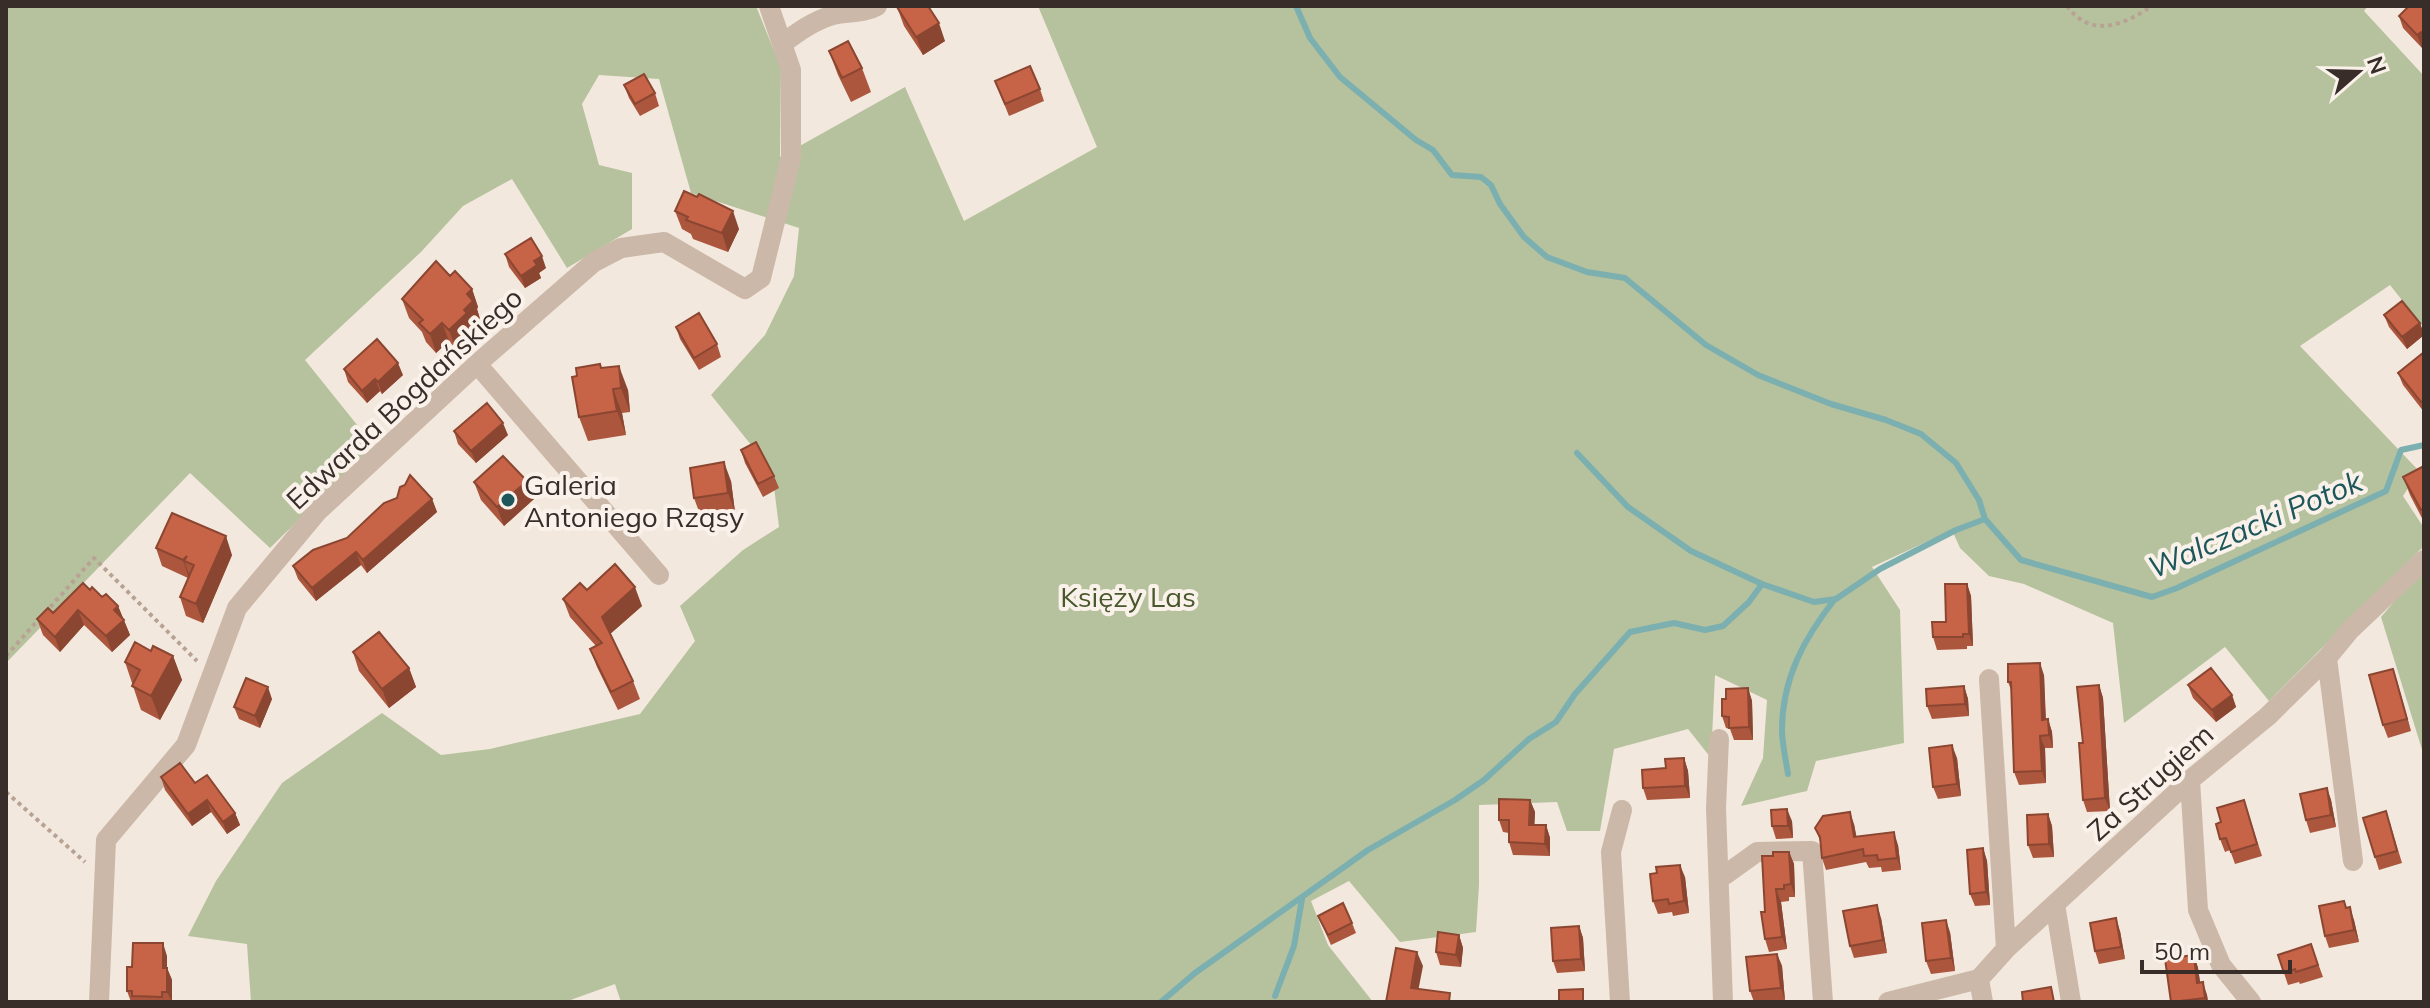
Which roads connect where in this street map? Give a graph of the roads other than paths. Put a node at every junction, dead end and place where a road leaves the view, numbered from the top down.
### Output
1 (769, 6) edge
2 (877, 6) edge
3 (853, 9) edge
4 (782, 44) junction
5 (477, 364) junction
6 (2424, 560) edge
7 (659, 575) dead end
8 (2327, 658) junction
9 (1989, 679) dead end
10 (1719, 739) dead end
11 (2190, 780) junction
12 (1622, 810) dead end
13 (2353, 861) dead end
14 (1725, 875) dead end
15 (2055, 904) junction
16 (2006, 949) junction
17 (1979, 979) junction
18 (99, 1002) edge
19 (1620, 1002) edge
20 (1723, 1002) edge
21 (1823, 1002) edge
22 (1888, 1002) edge
23 (1983, 1002) edge
24 (2071, 1002) edge
25 (2251, 1002) edge

1 - 4 street, Edwarda Bogdańskiego
2 - 3 street
3 - 4 street
4 - 5 street, Edwarda Bogdańskiego
5 - 7 street
5 - 18 street, Edwarda Bogdańskiego
6 - 8 street, Za Strugiem
8 - 11 street, Za Strugiem
8 - 13 street
9 - 16 street
10 - 20 street
11 - 15 street, Za Strugiem
11 - 25 street
12 - 19 street
14 - 21 street
15 - 16 street, Za Strugiem
15 - 24 street
16 - 17 street, Za Strugiem
17 - 22 street
17 - 23 street

